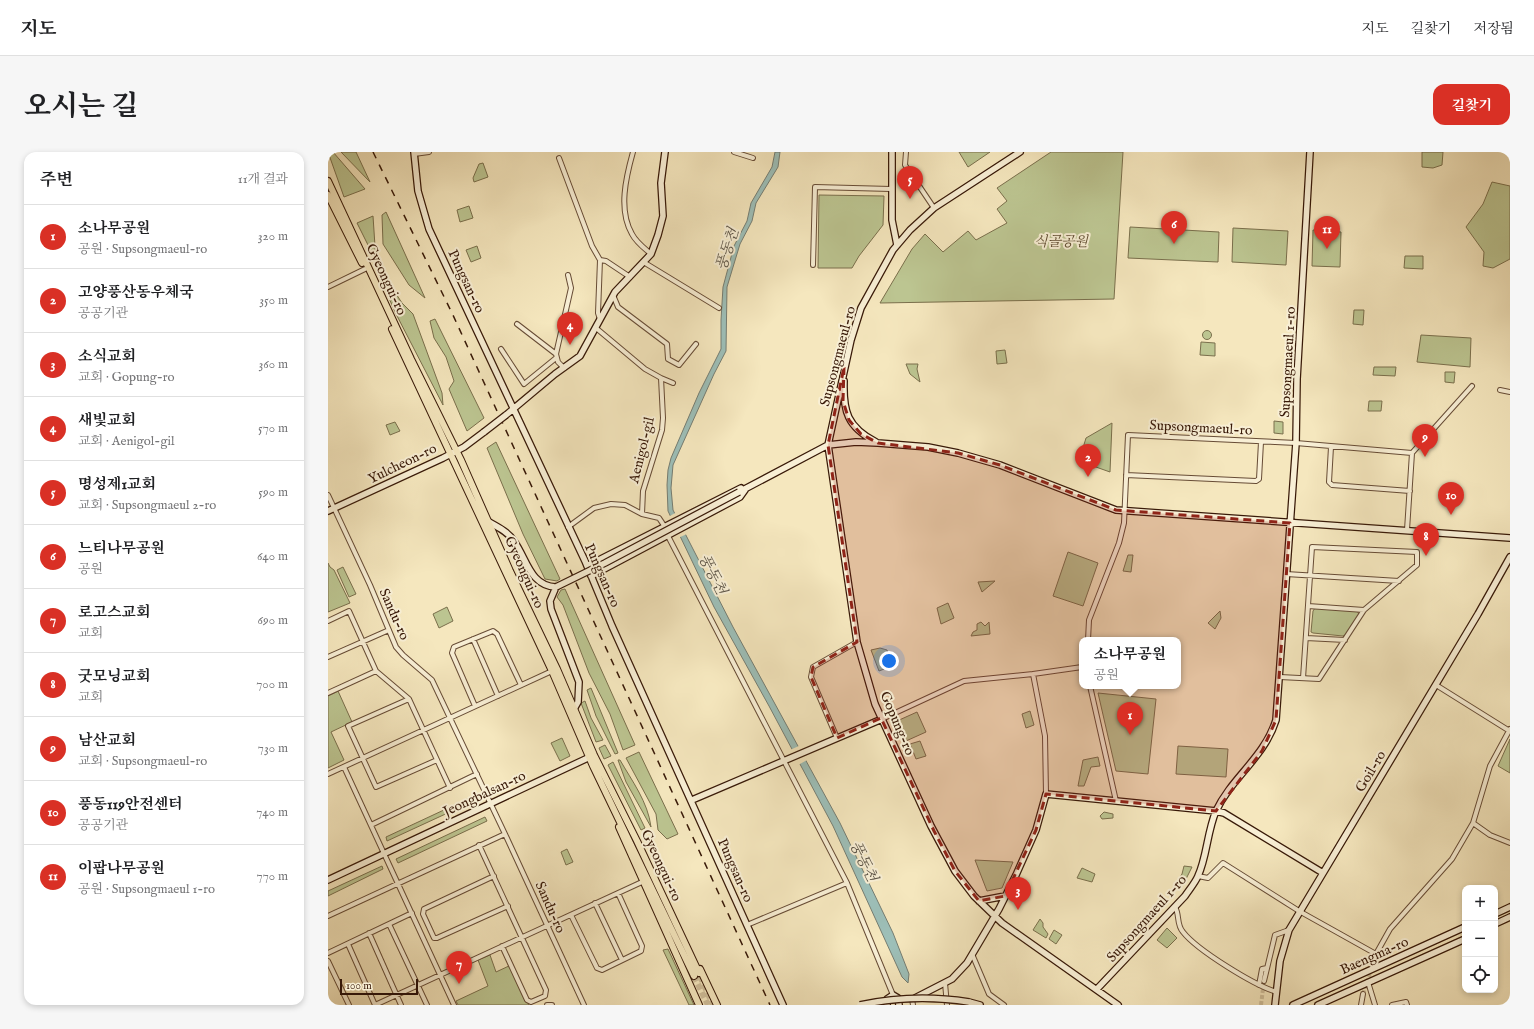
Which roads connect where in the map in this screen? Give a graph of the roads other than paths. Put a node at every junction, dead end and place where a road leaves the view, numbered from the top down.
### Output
1 (429, 152) edge
2 (632, 152) edge
3 (665, 152) edge
4 (734, 152) edge
5 (892, 152) edge
6 (906, 152) edge
7 (1020, 152) edge
8 (1310, 152) edge
9 (414, 153) edge
10 (559, 158) dead end
11 (753, 158) dead end
12 (328, 177) edge
13 (328, 181) edge
14 (891, 189) junction
15 (330, 195) edge
16 (934, 208) junction
17 (897, 245) junction
18 (651, 254) junction
19 (600, 260) junction
20 (645, 263) junction
21 (813, 265) dead end
22 (365, 269) junction
23 (568, 275) dead end
24 (630, 277) junction
25 (328, 280) edge
26 (329, 287) edge
27 (613, 295) junction
28 (719, 308) dead end
29 (600, 320) junction
30 (516, 324) dead end
31 (596, 328) junction
32 (696, 344) dead end
33 (501, 349) dead end
34 (556, 356) junction
35 (844, 367) junction
36 (564, 368) junction
37 (661, 378) junction
38 (673, 383) dead end
39 (1472, 386) dead end
40 (1500, 390) dead end
41 (1510, 392) edge
42 (513, 409) junction
43 (1261, 442) junction
44 (878, 443) junction
45 (1296, 443) junction
46 (828, 445) junction
47 (1331, 447) junction
48 (456, 450) junction
49 (1412, 453) junction
50 (450, 454) junction
51 (1126, 475) junction
52 (748, 487) junction
53 (1410, 492) junction
54 (328, 495) edge
55 (334, 509) junction
56 (328, 511) edge
57 (1125, 511) junction
58 (642, 514) junction
59 (489, 522) junction
60 (1290, 523) junction
61 (666, 526) junction
62 (568, 527) junction
63 (1407, 530) junction
64 (670, 535) junction
65 (1510, 538) edge
66 (1510, 557) edge
67 (587, 566) junction
68 (1286, 574) junction
69 (591, 576) junction
70 (1310, 576) junction
71 (1399, 581) junction
72 (556, 586) junction
73 (1308, 606) junction
74 (1364, 610) junction
75 (328, 621) edge
76 (389, 630) junction
77 (1088, 637) edge
78 (1306, 638) junction
79 (473, 639) junction
80 (1345, 640) junction
81 (364, 641) junction
82 (857, 642) junction
83 (328, 657) edge
84 (1079, 667) edge
85 (376, 671) junction
86 (552, 671) junction
87 (1033, 674) junction
88 (1280, 677) junction
89 (1303, 678) junction
90 (1436, 684) junction
91 (521, 685) junction
92 (1091, 689) edge
93 (328, 693) edge
94 (498, 696) junction
95 (409, 699) junction
96 (475, 706) junction
97 (574, 709) junction
98 (450, 718) junction
99 (882, 719) junction
100 (424, 730) junction
101 (1509, 730) edge
102 (837, 738) junction
103 (591, 756) junction
104 (362, 758) junction
105 (437, 760) junction
106 (784, 761) junction
107 (344, 767) junction
108 (328, 774) edge
109 (477, 774) junction
110 (450, 788) junction
111 (1046, 794) junction
112 (692, 800) junction
113 (1116, 801) junction
114 (491, 804) junction
115 (617, 808) junction
116 (1216, 811) junction
117 (1473, 823) junction
118 (371, 825) junction
119 (506, 834) junction
120 (1510, 842) edge
121 (480, 845) junction
122 (384, 853) junction
123 (1323, 873) junction
124 (494, 876) junction
125 (1198, 876) junction
126 (328, 880) edge
127 (642, 882) junction
128 (847, 883) junction
129 (398, 884) junction
130 (618, 893) junction
131 (1005, 896) junction
132 (979, 901) junction
133 (595, 903) junction
134 (508, 906) junction
135 (1175, 907) junction
136 (1510, 907) edge
137 (1299, 911) junction
138 (412, 913) junction
139 (1498, 913) edge
140 (572, 915) junction
141 (994, 915) junction
142 (328, 916) edge
143 (1510, 916) edge
144 (1498, 922) edge
145 (389, 924) junction
146 (747, 924) junction
147 (547, 926) junction
148 (1462, 928) edge
149 (1289, 930) junction
150 (369, 933) junction
151 (522, 937) junction
152 (1462, 940) edge
153 (348, 944) junction
154 (502, 946) junction
155 (328, 953) edge
156 (972, 954) junction
157 (622, 960) junction
158 (328, 961) edge
159 (1267, 968) junction
160 (440, 975) junction
161 (696, 975) tunnel mouth
162 (1264, 981) tunnel mouth
163 (1368, 982) junction
164 (945, 983) junction
165 (1259, 985) junction
166 (418, 986) junction
167 (1097, 989) junction
168 (1277, 992) junction
169 (1363, 994) tunnel mouth
170 (397, 995) junction
171 (893, 995) junction
172 (899, 1002) edge
173 (913, 1002) edge
174 (1116, 1004) edge
175 (349, 1005) edge
176 (375, 1005) edge
177 (401, 1005) edge
178 (427, 1005) edge
179 (454, 1005) edge
180 (547, 1005) edge
181 (552, 1005) edge
182 (584, 1005) edge
183 (699, 1005) edge
184 (718, 1005) edge
185 (783, 1005) edge
186 (860, 1005) edge
187 (887, 1005) edge
188 (947, 1005) edge
189 (980, 1005) edge
190 (1004, 1005) edge
191 (1275, 1005) edge
192 (1293, 1005) edge
193 (1318, 1005) edge
194 (1360, 1005) edge
195 (1375, 1005) edge
196 (1392, 1005) edge
197 (1407, 1005) edge

1 - 9 street
2 - 18 street
3 - 18 main road
4 - 11 street
5 - 14 main road
6 - 16 street
7 - 16 main road, Supsongmaeul-ro
8 - 45 main road, Supsongmaeul 1-ro
9 - 42 main road, Pungsan-ro
10 - 19 street
12 - 15 main road
13 - 15 main road, Gyeongui-ro
14 - 17 main road
14 - 21 street
15 - 22 main road, Gyeongui-ro
15 - 48 main road, Gyeongui-ro
16 - 17 main road, Supsongmaeul-ro
17 - 35 main road, Supsongmaeul-ro
18 - 20 main road
19 - 24 street
19 - 29 street
20 - 24 main road
20 - 28 street
22 - 26 street, Gyeongui-ro
22 - 50 main road, Gyeongui-ro
23 - 34 street
24 - 27 main road
25 - 26 street, Gyeongui-ro
27 - 29 main road
27 - 32 street
29 - 31 main road
30 - 34 street
31 - 36 main road
31 - 37 street
33 - 34 street
34 - 36 street
35 - 44 main road
35 - 46 main road, Supsongmaeul-ro
36 - 42 main road
37 - 38 street
37 - 58 street, Aenigol-gil
39 - 49 street
40 - 41 street
42 - 48 main road, Yulcheon-ro, bridge
42 - 62 main road, Pungsan-ro
43 - 45 street
43 - 51 street, Supsongmaeul-ro
43 - 51 street, Supsongmaeul-ro
44 - 46 main road
44 - 57 main road
45 - 47 street
45 - 60 main road, Supsongmaeul 1-ro
46 - 52 main road
46 - 82 main road, Gopung-ro
47 - 49 street
47 - 53 street
48 - 50 main road, Yulcheon-ro
48 - 59 main road, Gyeongui-ro
49 - 53 street
50 - 55 main road, Yulcheon-ro
50 - 86 main road, Gyeongui-ro
51 - 57 street, Supsongmaeul-ro
52 - 61 main road
52 - 64 main road
52 - 72 main road, bridge
53 - 63 street
54 - 55 street, Sandu-ro
55 - 56 main road, Yulcheon-ro
55 - 76 street, Sandu-ro
57 - 60 main road
57 - 77 street, Supsongmaeul-ro
58 - 61 street
58 - 62 street
59 - 72 main road
59 - 97 main road, Gyeongui-ro
60 - 63 main road
60 - 68 main road, Supsongmaeul 1-ro
61 - 67 main road
62 - 67 main road, Pungsan-ro
63 - 65 main road
64 - 69 main road
64 - 106 street
66 - 90 main road, Goil-ro
67 - 69 main road, Pungsan-ro
68 - 70 street
68 - 88 main road, Supsongmaeul 1-ro
69 - 112 main road, Pungsan-ro
70 - 71 street
70 - 71 street
70 - 73 street
71 - 74 street
72 - 97 main road
73 - 74 street
73 - 78 street
74 - 80 street
75 - 81 street
76 - 81 street
76 - 98 street, Sandu-ro
78 - 80 street
78 - 89 street
79 - 91 street
79 - 94 street
79 - 96 street
80 - 89 street
81 - 83 street
81 - 85 street
82 - 99 main road, Gopung-ro
82 - 102 street
84 - 87 street
85 - 93 street
85 - 95 street
86 - 91 street
86 - 103 main road, Gyeongui-ro
87 - 99 street
87 - 111 street
88 - 89 street
88 - 116 main road, Supsongmaeul 1-ro
90 - 101 street
90 - 123 main road, Goil-ro
91 - 94 street
92 - 113 street
94 - 96 street
95 - 100 street
95 - 104 street
96 - 98 street
97 - 103 main road, Gyeongui-ro
98 - 100 street
98 - 109 street, Sandu-ro
99 - 102 main road
99 - 132 main road, Gopung-ro
100 - 104 street
100 - 105 street
101 - 117 street
102 - 106 main road
103 - 114 main road, Jeongbalsan-ro
103 - 115 main road, Gyeongui-ro
104 - 105 street
104 - 107 street
105 - 110 street
106 - 112 main road
106 - 128 street
107 - 108 street
107 - 118 street
109 - 110 street
109 - 114 street, Sandu-ro
110 - 118 street
111 - 113 main road
111 - 131 main road
112 - 146 main road, Pungsan-ro
113 - 116 main road
114 - 119 street, Sandu-ro
114 - 122 main road, Jeongbalsan-ro
115 - 127 main road
115 - 161 main road, Gyeongui-ro
115 - 184 main road
116 - 123 main road
116 - 125 main road, Supsongmaeul 1-ro
117 - 120 street
117 - 137 street
118 - 122 street
119 - 121 street
119 - 147 street, Sandu-ro
121 - 124 street
121 - 129 street
122 - 126 main road, Jeongbalsan-ro
122 - 129 street
123 - 137 main road, Goil-ro
124 - 134 street
124 - 134 street
125 - 135 main road, Supsongmaeul 1-ro
125 - 137 street
127 - 130 street
127 - 183 main road
128 - 146 street
128 - 171 street
129 - 138 street
129 - 142 street
130 - 133 street
130 - 157 street
131 - 132 main road
131 - 141 main road
132 - 141 main road, Gopung-ro
133 - 140 street
133 - 157 street
134 - 151 street
135 - 165 street
135 - 167 main road, Supsongmaeul 1-ro
136 - 139 main road
137 - 149 main road, Goil-ro
138 - 145 street
138 - 160 street
140 - 147 street
140 - 157 street
141 - 156 main road
141 - 167 main road, Gopung-ro
143 - 144 main road
145 - 150 street
145 - 166 street
146 - 185 main road, Pungsan-ro
147 - 151 street
147 - 182 street, Sandu-ro
148 - 192 main road, Baengma-ro
149 - 159 street
149 - 168 main road, Goil-ro
150 - 153 street
150 - 170 street
151 - 154 street
151 - 154 street
152 - 163 main road, Baengma-ro
153 - 155 street
153 - 176 street
154 - 160 street
156 - 164 main road
156 - 190 street
158 - 175 street
159 - 162 street
159 - 165 street
160 - 166 street
160 - 179 street
163 - 193 main road, Baengma-ro
163 - 195 street
164 - 173 main road
164 - 188 street
165 - 168 street
166 - 170 street
166 - 178 street
167 - 174 main road, Gopung-ro
168 - 191 main road, Goil-ro
169 - 194 street
170 - 176 street
170 - 177 street
171 - 172 main road
171 - 187 main road
172 - 173 main road
180 - 181 street
186 - 189 main road, bridge
196 - 197 street

